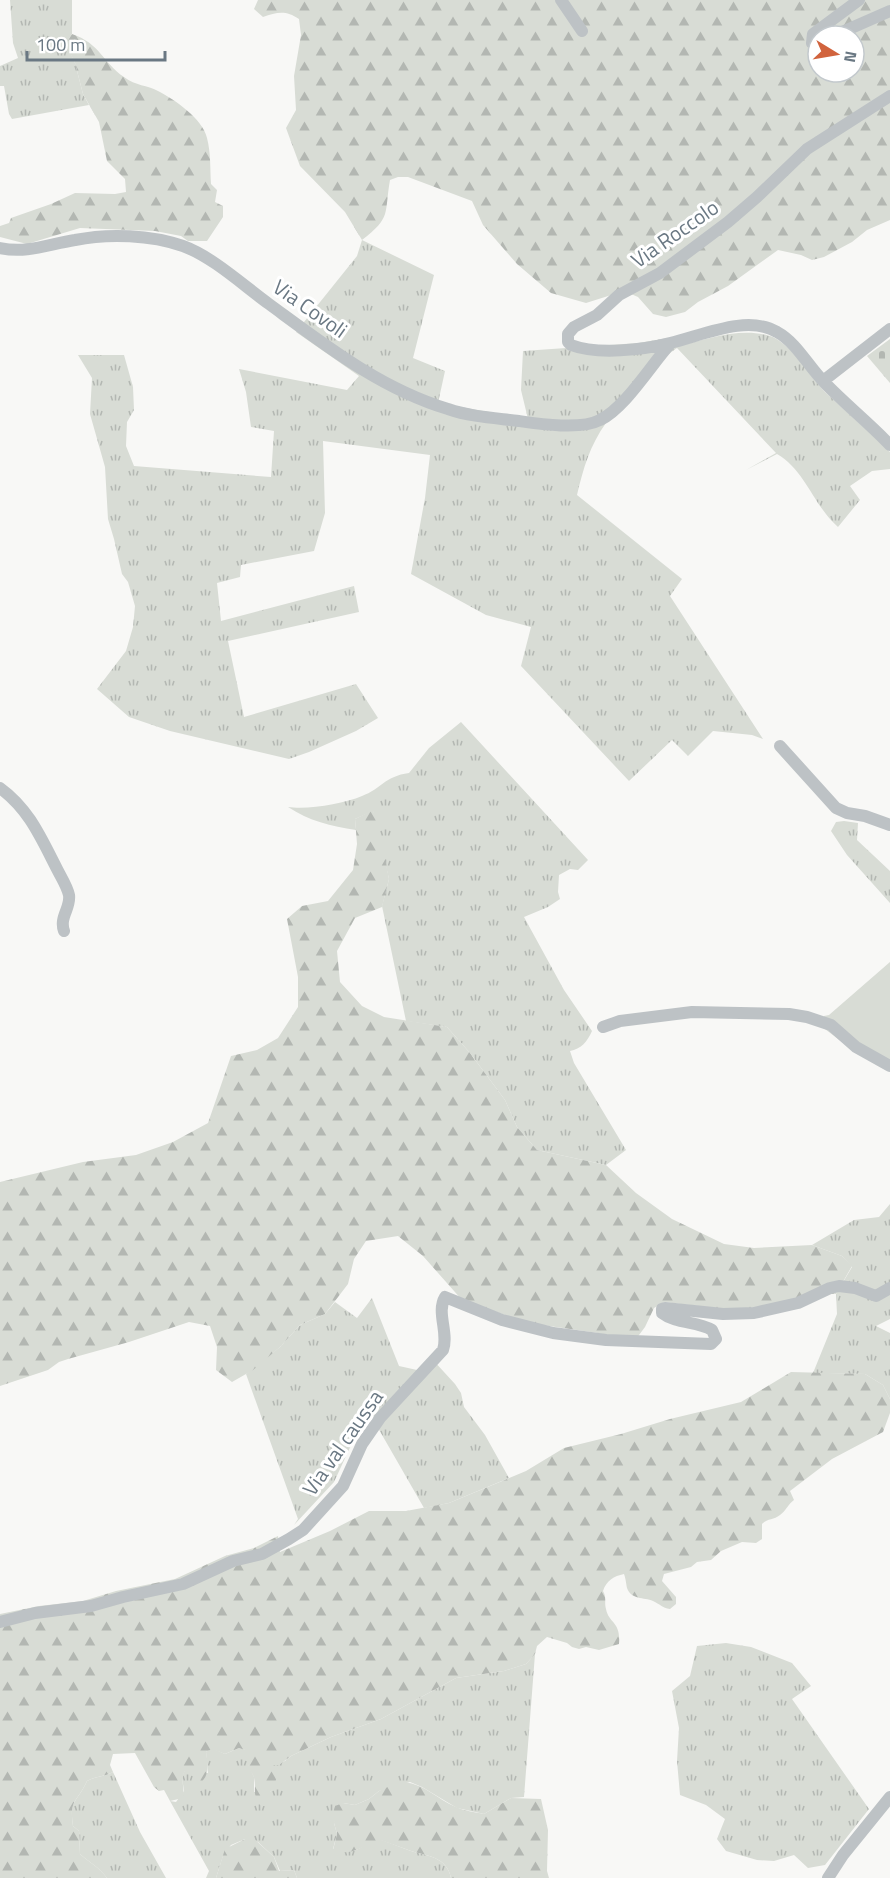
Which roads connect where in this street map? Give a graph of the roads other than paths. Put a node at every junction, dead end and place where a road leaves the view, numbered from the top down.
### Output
1 (561, 0) edge
2 (859, 0) edge
3 (890, 11) edge
4 (827, 24) edge
5 (860, 24) edge
6 (582, 31) dead end
7 (890, 96) edge
8 (0, 248) edge
9 (890, 328) edge
10 (670, 344) junction
11 (823, 381) junction
12 (890, 446) edge
13 (780, 746) dead end
14 (0, 788) edge
15 (890, 825) edge
16 (64, 931) dead end
17 (603, 1027) dead end
18 (890, 1066) edge
19 (890, 1288) edge
20 (0, 1622) edge
21 (890, 1797) edge
22 (828, 1878) edge

1 - 6 street
2 - 4 street
3 - 5 street
7 - 10 street, Via Roccolo
8 - 10 street, Via Covoli
9 - 11 street
10 - 11 street
11 - 12 street
13 - 15 street
14 - 16 street
17 - 18 street
19 - 20 street, Via val caussa
21 - 22 street

